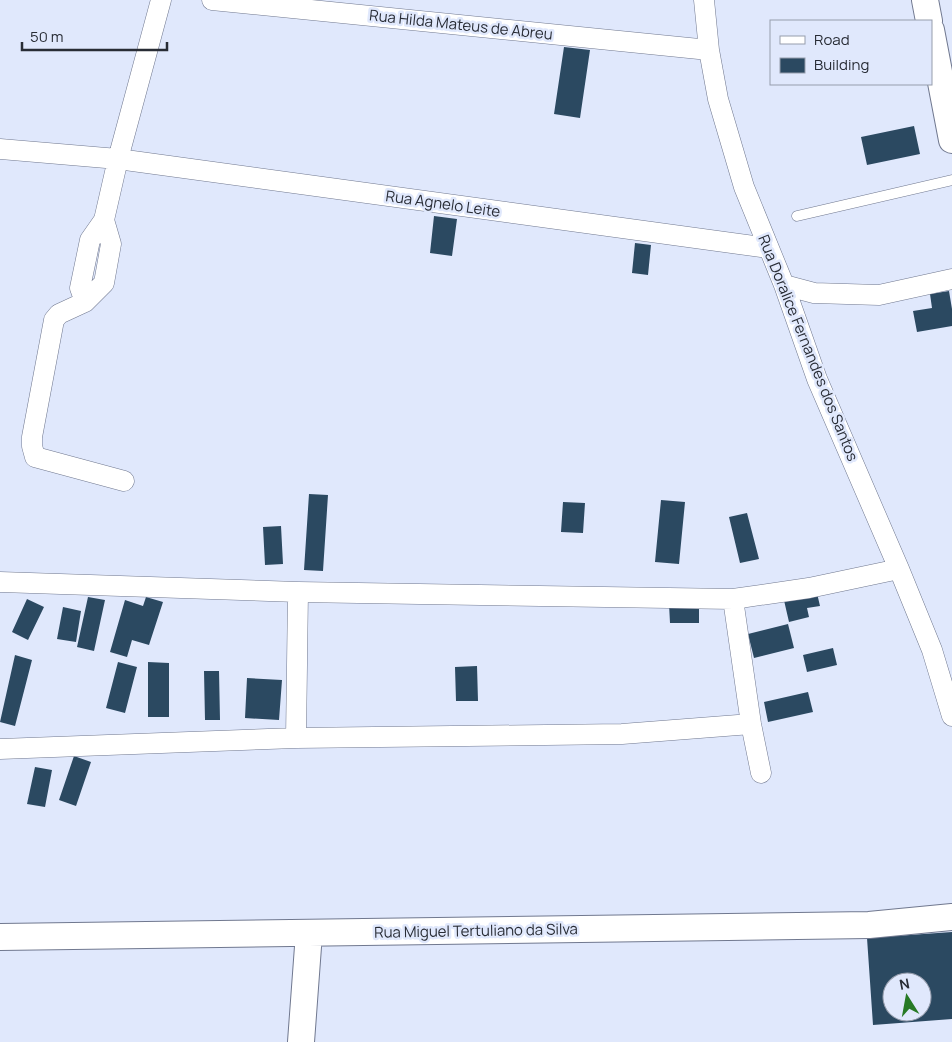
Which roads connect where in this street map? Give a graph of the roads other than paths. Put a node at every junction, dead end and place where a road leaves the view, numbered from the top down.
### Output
1 (161, 0) edge
2 (212, 0) edge
3 (704, 0) edge
4 (925, 0) edge
5 (929, 20) edge
6 (932, 35) edge
7 (709, 50) junction
8 (952, 140) edge
9 (0, 149) edge
10 (118, 159) junction
11 (952, 180) edge
12 (797, 216) dead end
13 (768, 248) junction
14 (952, 279) edge
15 (784, 285) junction
16 (124, 481) dead end
17 (900, 569) junction
18 (0, 582) edge
19 (298, 592) junction
20 (733, 599) junction
21 (952, 716) edge
22 (751, 724) junction
23 (296, 738) junction
24 (0, 749) edge
25 (761, 773) dead end
26 (952, 917) edge
27 (309, 933) junction
28 (0, 937) edge
29 (300, 1042) edge

1 - 10 street
2 - 7 street, Rua Hilda Mateus de Abreu
3 - 7 street, Rua Doralice Fernandes dos Santos
4 - 5 street
6 - 8 street
7 - 13 street, Rua Doralice Fernandes dos Santos
9 - 10 street, Rua Agnelo Leite
10 - 13 street, Rua Agnelo Leite
10 - 16 street
11 - 12 lane
13 - 15 street, Rua Doralice Fernandes dos Santos
14 - 15 street
15 - 17 street, Rua Doralice Fernandes dos Santos
17 - 20 street
17 - 21 street, Rua Doralice Fernandes dos Santos
18 - 19 street
19 - 20 street
19 - 23 street
20 - 22 street
22 - 23 street
22 - 25 street
23 - 24 street
26 - 27 street, Rua Miguel Tertuliano da Silva
27 - 28 street, Rua Miguel Tertuliano da Silva
27 - 29 street

